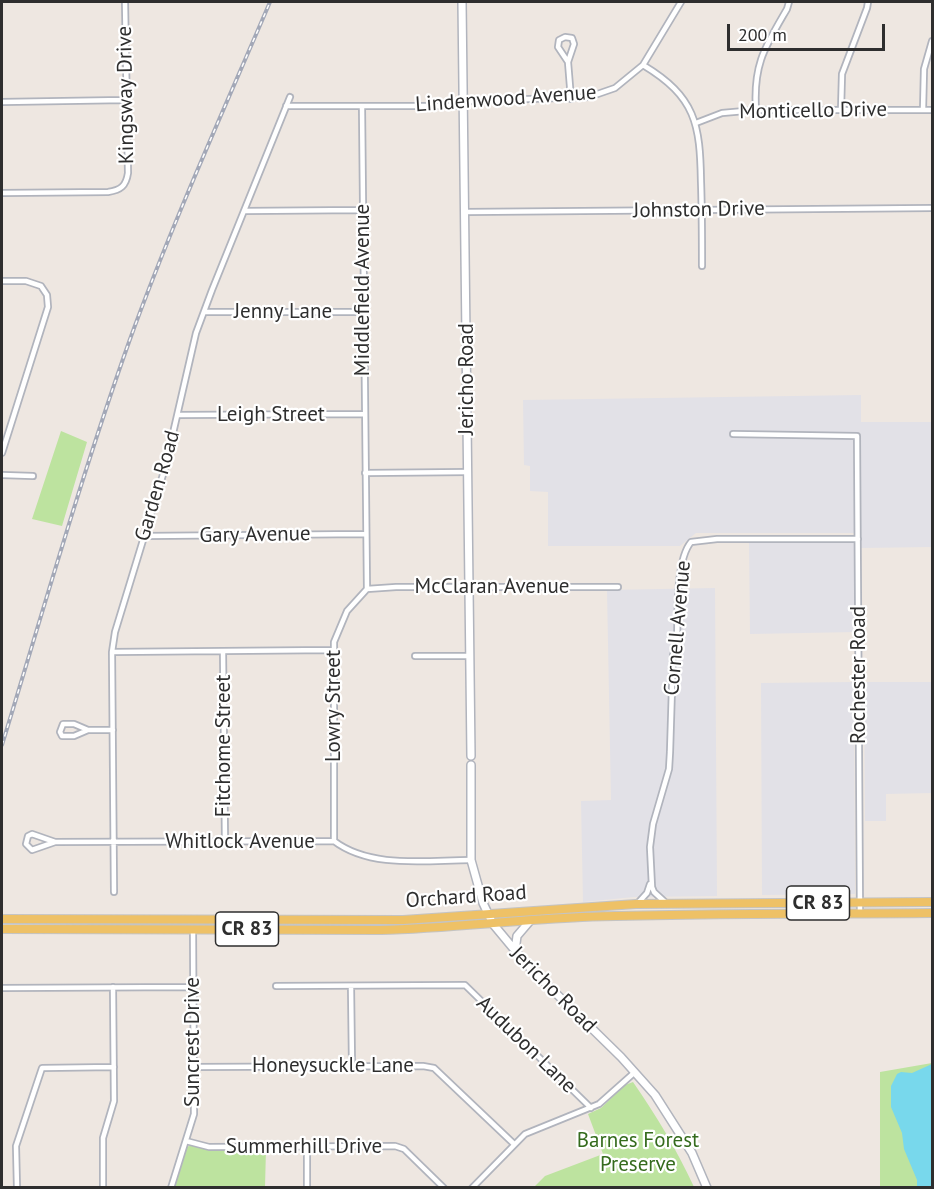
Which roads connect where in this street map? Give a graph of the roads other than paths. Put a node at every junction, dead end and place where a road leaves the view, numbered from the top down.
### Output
1 (124, 2) edge
2 (462, 2) edge
3 (681, 2) edge
4 (789, 2) edge
5 (868, 2) edge
6 (933, 42) edge
7 (568, 62) junction
8 (643, 65) junction
9 (290, 97) dead end
10 (571, 99) junction
11 (125, 100) junction
12 (2, 102) edge
13 (286, 106) junction
14 (463, 106) junction
15 (362, 107) junction
16 (756, 110) junction
17 (841, 110) junction
18 (923, 110) junction
19 (933, 110) edge
20 (696, 123) junction
21 (2, 193) edge
22 (933, 208) edge
23 (362, 210) junction
24 (702, 210) junction
25 (244, 211) junction
26 (466, 212) junction
27 (702, 266) dead end
28 (2, 281) edge
29 (204, 312) junction
30 (363, 312) junction
31 (364, 414) junction
32 (178, 415) junction
33 (733, 434) dead end
34 (2, 453) edge
35 (365, 472) junction
36 (468, 472) junction
37 (2, 475) edge
38 (33, 476) dead end
39 (365, 534) junction
40 (144, 536) junction
41 (858, 539) junction
42 (618, 587) dead end
43 (469, 588) junction
44 (367, 589) junction
45 (333, 650) junction
46 (223, 651) junction
47 (112, 652) junction
48 (415, 656) dead end
49 (470, 656) junction
50 (88, 730) junction
51 (113, 730) junction
52 (471, 756) dead end
53 (471, 765) dead end
54 (225, 841) junction
55 (334, 841) junction
56 (55, 842) junction
57 (114, 842) junction
58 (471, 860) junction
59 (651, 882) junction
60 (114, 892) dead end
61 (933, 902) edge
62 (860, 903) junction
63 (636, 904) junction
64 (668, 904) junction
65 (933, 913) edge
66 (488, 914) junction
67 (860, 914) junction
68 (2, 919) edge
69 (529, 922) junction
70 (493, 924) junction
71 (2, 929) edge
72 (193, 929) junction
73 (515, 951) junction
74 (276, 986) dead end
75 (351, 986) junction
76 (113, 987) junction
77 (193, 987) junction
78 (2, 988) edge
79 (352, 1065) junction
80 (114, 1067) junction
81 (195, 1067) junction
82 (635, 1072) junction
83 (591, 1108) junction
84 (186, 1140) junction
85 (514, 1144) junction
86 (307, 1147) junction
87 (16, 1188) edge
88 (103, 1188) edge
89 (171, 1188) edge
90 (307, 1188) edge
91 (444, 1188) edge
92 (472, 1188) edge
93 (707, 1188) edge

1 - 11 street, Kingsway Drive
2 - 14 main road, Jericho Road
3 - 8 street, Lindenwood Avenue
4 - 16 street
5 - 17 street
6 - 18 street
7 - 7 street
7 - 10 street
8 - 10 street, Lindenwood Avenue
8 - 20 street
9 - 13 street, Garden Road
10 - 14 street, Lindenwood Avenue
11 - 12 street
11 - 21 street, Kingsway Drive
13 - 15 street, Lindenwood Avenue
13 - 25 street, Garden Road
14 - 15 street, Lindenwood Avenue
14 - 26 main road, Jericho Road
15 - 23 street, Middlefield Avenue
16 - 17 street, Monticello Drive
16 - 20 street, Monticello Drive
17 - 18 street, Monticello Drive
18 - 19 street, Monticello Drive
20 - 24 street
22 - 24 street, Johnston Drive
23 - 25 street
23 - 30 street, Middlefield Avenue
24 - 26 street, Johnston Drive
24 - 27 street
25 - 29 street, Garden Road
26 - 36 main road, Jericho Road
28 - 34 street
29 - 30 street, Jenny Lane
29 - 32 street, Garden Road
30 - 31 street, Middlefield Avenue
31 - 32 street, Leigh Street
31 - 35 street, Middlefield Avenue
32 - 40 street, Garden Road
33 - 41 street, Rochester Road
35 - 36 street
35 - 39 street
36 - 43 main road, Jericho Road
37 - 38 street
39 - 40 street, Gary Avenue
39 - 44 street
40 - 47 street, Garden Road
41 - 59 street, Cornell Avenue
41 - 62 street, Rochester Road
42 - 43 street, McClaran Avenue
43 - 44 street, McClaran Avenue
43 - 49 main road, Jericho Road
44 - 45 street, Lowry Street
45 - 46 street
45 - 55 street, Lowry Street
46 - 47 street
46 - 54 street, Fitchome Street
47 - 51 street, Garden Road
48 - 49 street
49 - 52 main road, Jericho Road
50 - 50 street
50 - 51 street
51 - 57 street, Garden Road
53 - 58 main road, Jericho Road
54 - 55 street, Whitlock Avenue
54 - 57 street, Whitlock Avenue
55 - 58 street, Whitlock Avenue
56 - 56 street
56 - 57 street, Whitlock Avenue
57 - 60 street, Garden Road
58 - 66 main road, Jericho Road
59 - 63 street
59 - 64 street
61 - 62 main road, Orchard Road / CR 83
62 - 64 main road, Orchard Road / CR 83
62 - 67 street, Rochester Road
63 - 64 main road, Orchard Road / CR 83
63 - 66 main road, Orchard Road / CR 83
65 - 67 main road, Orchard Road / CR 83
66 - 68 main road, Orchard Road / CR 83
66 - 70 main road, Jericho Road
67 - 69 main road, Orchard Road / CR 83
69 - 70 main road, Orchard Road / CR 83
69 - 73 main road
70 - 72 main road, Orchard Road / CR 83
70 - 73 main road, Jericho Road
71 - 72 main road, Orchard Road / CR 83
72 - 77 street, Suncrest Drive
73 - 82 main road, Jericho Road
74 - 75 street, Audubon Lane
75 - 79 street
75 - 83 street, Audubon Lane
76 - 77 street
76 - 78 street
76 - 80 street
77 - 81 street, Suncrest Drive
79 - 81 street, Honeysuckle Lane
79 - 85 street, Honeysuckle Lane
80 - 87 street
80 - 88 street
81 - 84 street, Suncrest Drive
82 - 83 street
82 - 93 main road, Jericho Road
83 - 85 street
84 - 86 street, Summerhill Drive
84 - 89 street, Suncrest Drive
85 - 92 street
86 - 90 street
86 - 91 street, Summerhill Drive

